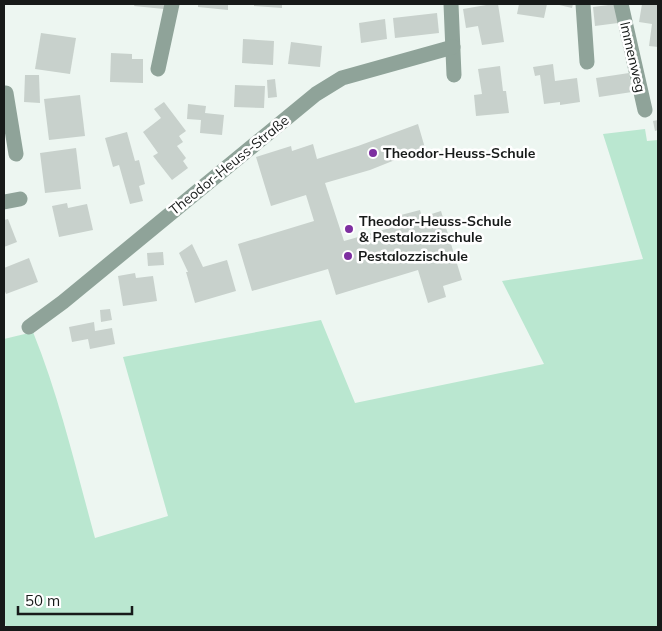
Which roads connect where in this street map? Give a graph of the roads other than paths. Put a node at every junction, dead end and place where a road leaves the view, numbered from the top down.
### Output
1 (172, 4) edge
2 (451, 4) edge
3 (583, 4) edge
4 (621, 4) edge
5 (453, 47) junction
6 (587, 62) dead end
7 (158, 69) dead end
8 (454, 76) dead end
9 (5, 93) edge
10 (645, 110) dead end
11 (16, 154) dead end
12 (20, 199) dead end
13 (4, 202) edge
14 (29, 327) dead end

1 - 7 street
2 - 5 street
3 - 6 street
4 - 10 street, Immenweg
5 - 8 street
5 - 14 street, Theodor-Heuss-Straße
9 - 11 street
12 - 13 street

